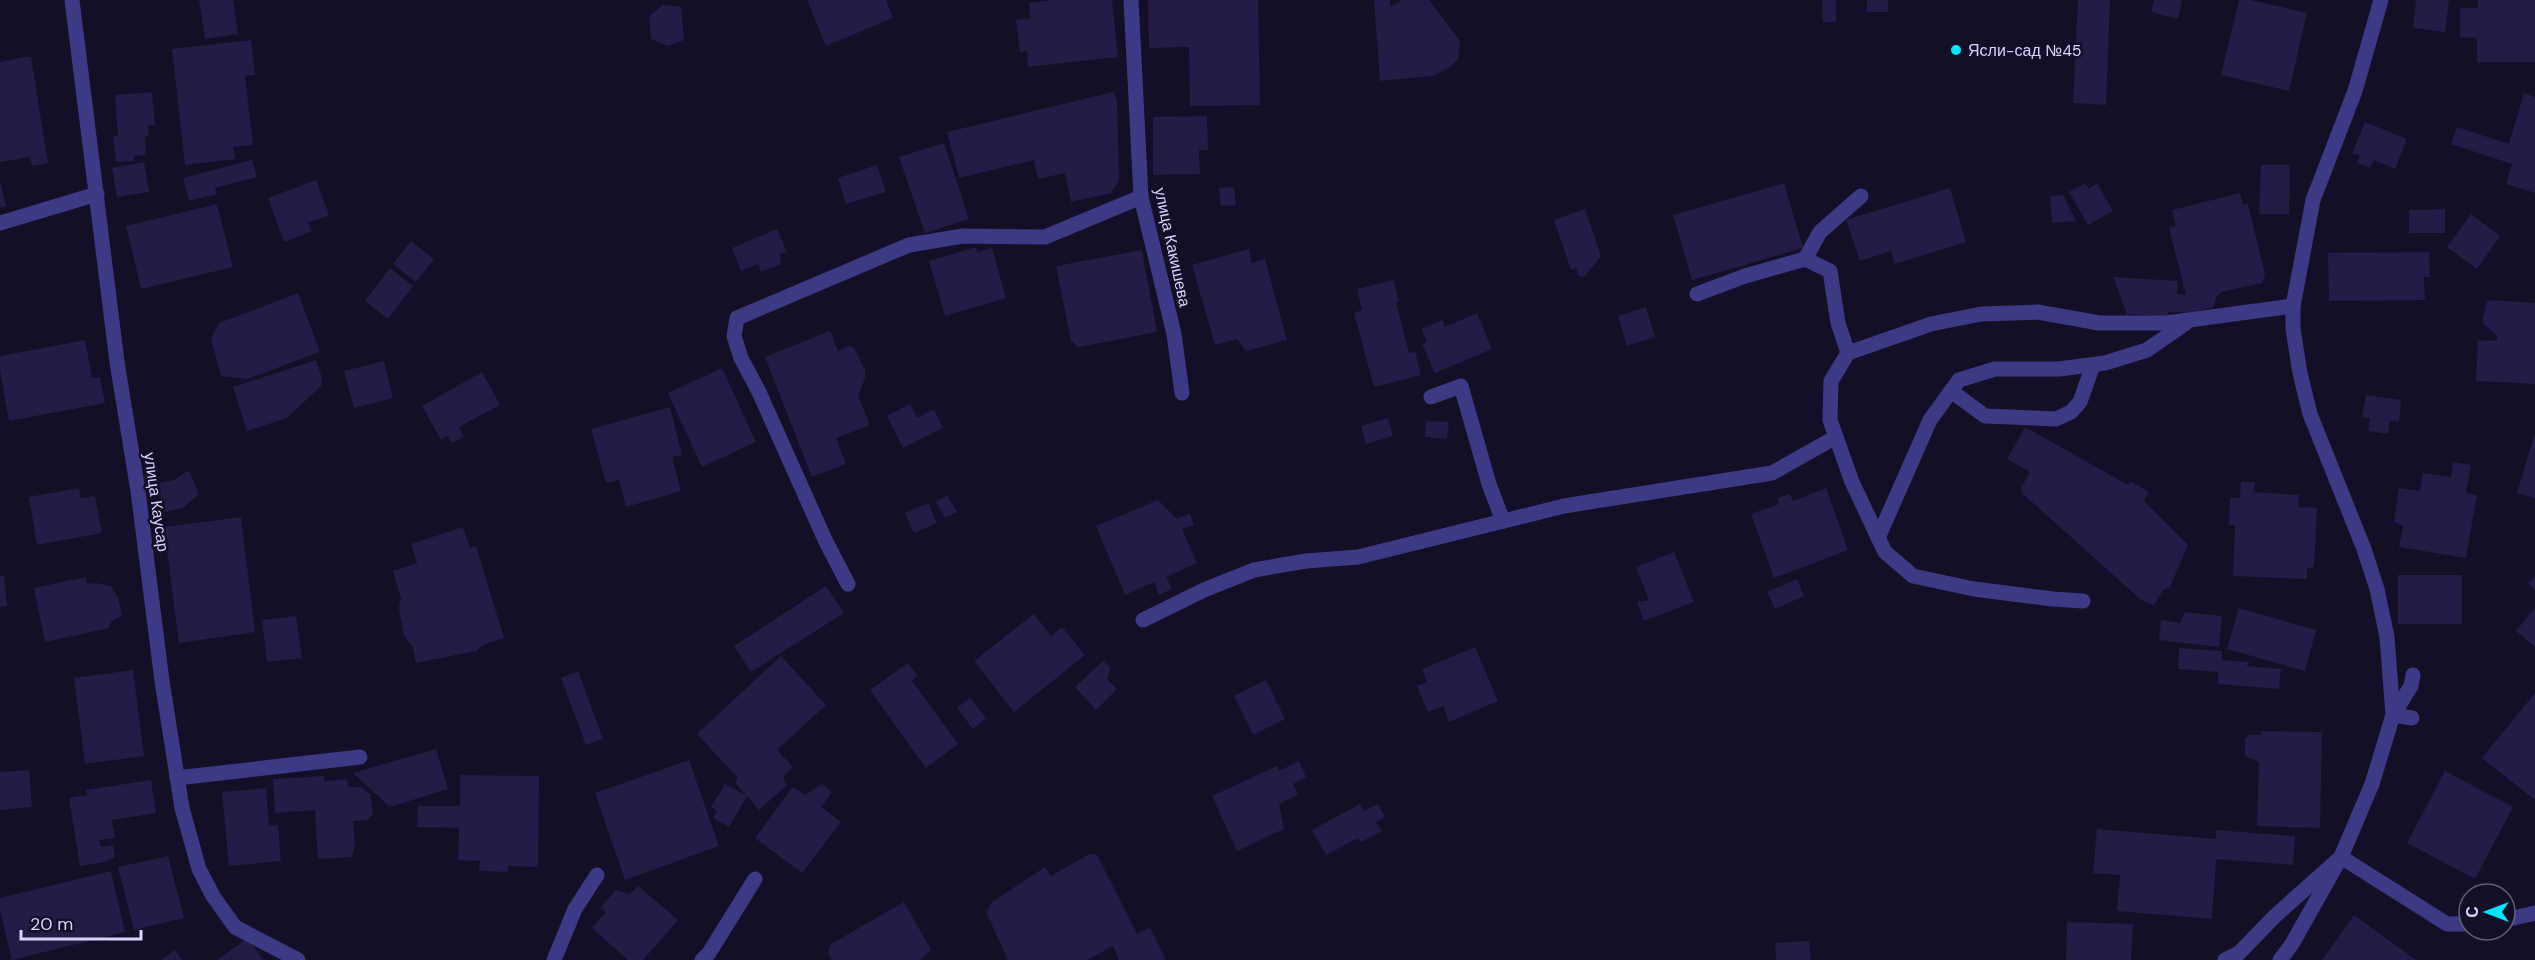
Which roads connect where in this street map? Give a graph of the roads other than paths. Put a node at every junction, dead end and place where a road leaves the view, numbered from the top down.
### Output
1 (72, 0) edge
2 (1131, 0) edge
3 (2381, 0) edge
4 (97, 194) junction
5 (1861, 195) dead end
6 (1141, 197) junction
7 (0, 223) edge
8 (1805, 259) junction
9 (1697, 294) dead end
10 (2293, 306) junction
11 (2191, 320) junction
12 (1848, 353) junction
13 (2093, 365) junction
14 (1951, 391) junction
15 (1182, 393) dead end
16 (1431, 397) dead end
17 (1836, 437) junction
18 (1503, 521) junction
19 (1878, 538) junction
20 (848, 584) dead end
21 (2083, 601) dead end
22 (1143, 620) dead end
23 (2413, 675) dead end
24 (2394, 715) junction
25 (2412, 718) dead end
26 (360, 757) dead end
27 (177, 778) junction
28 (2341, 857) junction
29 (597, 875) dead end
30 (755, 879) dead end
31 (2535, 913) edge
32 (2517, 917) edge
33 (2457, 924) edge
34 (298, 960) edge
35 (554, 960) edge
36 (702, 960) edge
37 (2225, 960) edge
38 (2280, 960) edge

1 - 4 street, улица Каусар
2 - 6 street, улица Какишева
3 - 10 street
4 - 7 street
4 - 27 street, улица Каусар
5 - 8 street
6 - 15 street, улица Какишева
6 - 20 street
8 - 9 street
8 - 12 street
10 - 11 street
10 - 24 street
11 - 12 street
11 - 13 street
12 - 17 street
13 - 14 street
13 - 14 street
14 - 19 street
16 - 18 street
17 - 18 street
17 - 19 street
18 - 22 street
19 - 21 street
23 - 24 street
24 - 25 street
24 - 28 street
26 - 27 street
27 - 34 street, улица Каусар
28 - 33 street
28 - 37 street
28 - 38 street
29 - 35 street
30 - 36 street
31 - 32 street

